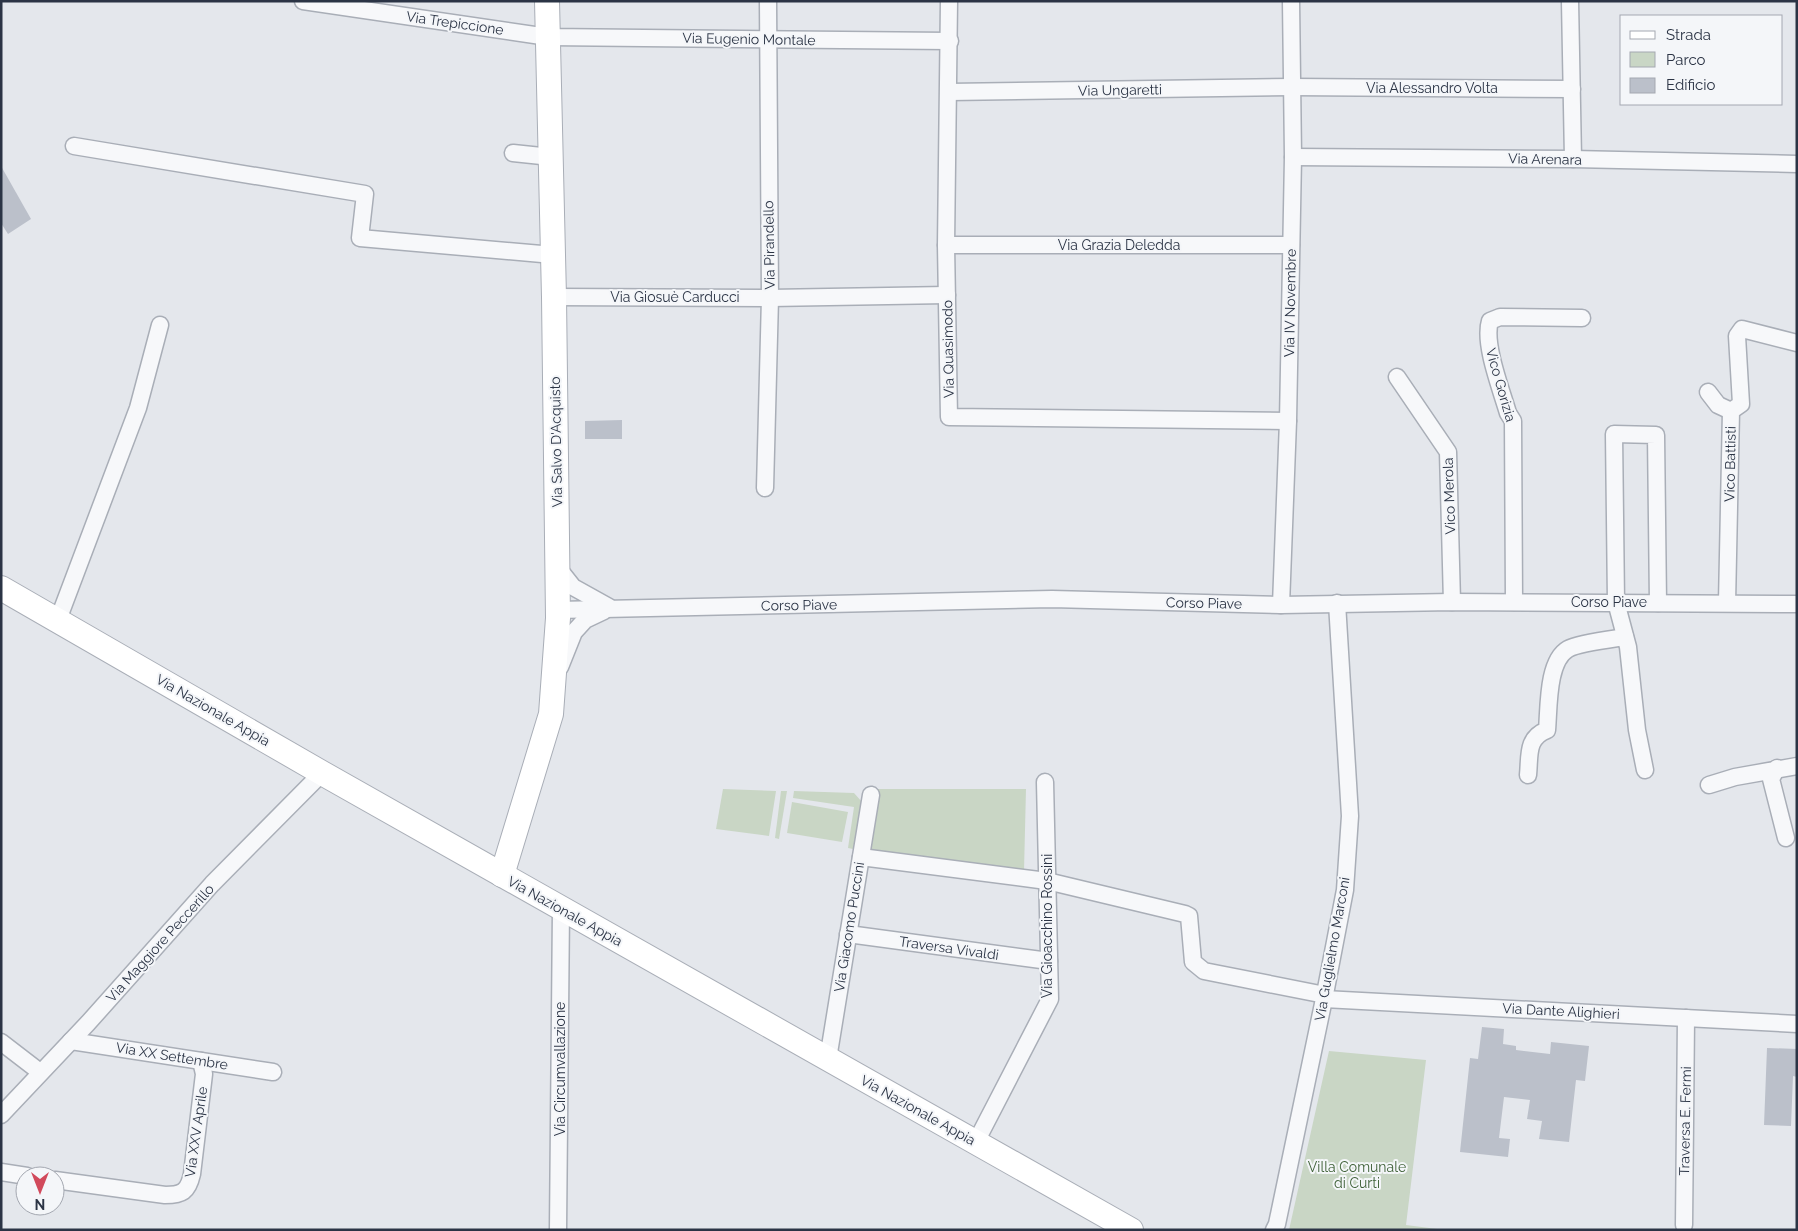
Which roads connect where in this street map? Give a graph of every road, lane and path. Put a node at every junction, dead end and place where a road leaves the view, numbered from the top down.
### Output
1 (303, 1) edge
2 (547, 1) edge
3 (768, 1) edge
4 (949, 1) edge
5 (1290, 1) edge
6 (1570, 1) edge
7 (548, 37) junction
8 (767, 39) junction
9 (950, 41) junction
10 (1292, 87) junction
11 (1572, 89) junction
12 (949, 92) junction
13 (74, 146) dead end
14 (513, 153) dead end
15 (551, 157) junction
16 (1293, 157) junction
17 (1573, 159) junction
18 (1797, 164) edge
19 (946, 245) junction
20 (1291, 245) junction
21 (553, 255) junction
22 (947, 295) junction
23 (554, 296) junction
24 (770, 298) junction
25 (1582, 318) dead end
26 (160, 325) dead end
27 (1797, 344) edge
28 (1397, 377) dead end
29 (1708, 392) dead end
30 (1731, 410) junction
31 (1288, 421) junction
32 (765, 488) dead end
33 (558, 568) junction
34 (1, 588) edge
35 (1452, 602) junction
36 (1514, 602) junction
37 (1616, 602) junction
38 (1337, 603) junction
39 (1658, 603) junction
40 (1727, 603) junction
41 (1797, 604) edge
42 (1281, 605) junction
43 (611, 608) junction
44 (558, 610) junction
45 (58, 620) junction
46 (1625, 636) junction
47 (553, 691) junction
48 (1797, 766) edge
49 (1777, 768) junction
50 (1646, 770) dead end
51 (322, 773) junction
52 (1528, 776) dead end
53 (1045, 782) dead end
54 (1709, 785) dead end
55 (871, 795) dead end
56 (1786, 838) dead end
57 (861, 857) junction
58 (502, 875) junction
59 (1047, 881) junction
60 (561, 908) junction
61 (848, 934) junction
62 (1049, 961) junction
63 (1325, 997) junction
64 (1686, 1018) junction
65 (1797, 1024) edge
66 (71, 1041) junction
67 (1, 1042) edge
68 (828, 1059) junction
69 (201, 1061) junction
70 (40, 1072) junction
71 (273, 1072) dead end
72 (1, 1115) edge
73 (976, 1142) junction
74 (1, 1172) edge
75 (15, 1174) edge
76 (65, 1181) edge
77 (1684, 1224) dead end
78 (558, 1230) edge
79 (1131, 1230) edge
80 (1274, 1230) edge

1 - 7 street, Via Trepiccione
2 - 7 main road, Via Salvo D'Acquisto
3 - 8 street, Via Pirandello
4 - 9 street, Via Quasimodo
5 - 10 street, Via IV Novembre
6 - 11 street
7 - 8 street, Via Eugenio Montale
7 - 15 main road, Via Salvo D'Acquisto
8 - 9 street, Via Eugenio Montale
8 - 24 street, Via Pirandello
9 - 12 street, Via Quasimodo
10 - 11 street, Via Alessandro Volta
10 - 12 street, Via Ungaretti
10 - 16 street, Via IV Novembre
11 - 17 street
12 - 19 street, Via Quasimodo
13 - 21 street
14 - 15 street
15 - 21 main road, Via Salvo D'Acquisto
16 - 17 street, Via Arenara
16 - 20 street, Via IV Novembre
17 - 18 street, Via Arenara
19 - 20 street, Via Grazia Deledda
19 - 22 street, Via Quasimodo
20 - 31 street, Via IV Novembre
21 - 23 main road, Via Salvo D'Acquisto
22 - 24 street, Via Giosuè Carducci
22 - 31 street, Via Quasimodo
23 - 24 street, Via Giosuè Carducci
23 - 33 main road, Via Salvo D'Acquisto
24 - 32 street, Via Pirandello
25 - 36 street, Vico Gorizia
26 - 45 street
27 - 30 street, Vico Battisti
28 - 35 street, Vico Merola
29 - 30 street
30 - 40 street, Vico Battisti
31 - 42 street, Via IV Novembre
33 - 43 street
33 - 44 main road, Via Salvo D'Acquisto
34 - 45 main road, Via Nazionale Appia
35 - 36 street, Corso Piave
35 - 38 street, Corso Piave
36 - 37 street, Corso Piave
37 - 39 street, Corso Piave
37 - 39 street
37 - 46 street
38 - 42 street, Corso Piave
38 - 63 street, Via Guglielmo Marconi
39 - 40 street, Corso Piave
40 - 41 street, Corso Piave
42 - 43 street, Corso Piave
43 - 44 street, Corso Piave
43 - 47 street, Corso Piave
44 - 47 main road, Via Salvo D'Acquisto
45 - 51 main road, Via Nazionale Appia
46 - 50 street
46 - 52 street
47 - 58 main road, Via Salvo D'Acquisto
48 - 49 street
49 - 54 street
49 - 56 street
51 - 58 main road, Via Nazionale Appia
51 - 66 street, Via Maggiore Peccerillo
53 - 59 street, Via Gioacchino Rossini
55 - 57 street, Via Giacomo Puccini
57 - 59 street
57 - 61 street, Via Giacomo Puccini
58 - 60 main road, Via Nazionale Appia
59 - 62 street, Via Gioacchino Rossini
59 - 63 street, Via Dante Alighieri
60 - 68 main road, Via Nazionale Appia
60 - 78 street, Via Circumvallazione
61 - 62 street, Traversa Vivaldi
61 - 68 street, Via Giacomo Puccini
62 - 73 street, Via Gioacchino Rossini
63 - 64 street, Via Dante Alighieri
63 - 80 street, Via Guglielmo Marconi
64 - 65 street, Via Dante Alighieri
64 - 77 street, Traversa E. Fermi
66 - 69 street, Via XX Settembre
66 - 70 street, Via Maggiore Peccerillo
67 - 70 street
68 - 73 main road, Via Nazionale Appia
69 - 71 street, Via XX Settembre
69 - 76 street, Via XXV Aprile
70 - 72 street, Via Maggiore Peccerillo
73 - 79 main road, Via Nazionale Appia
74 - 75 street

